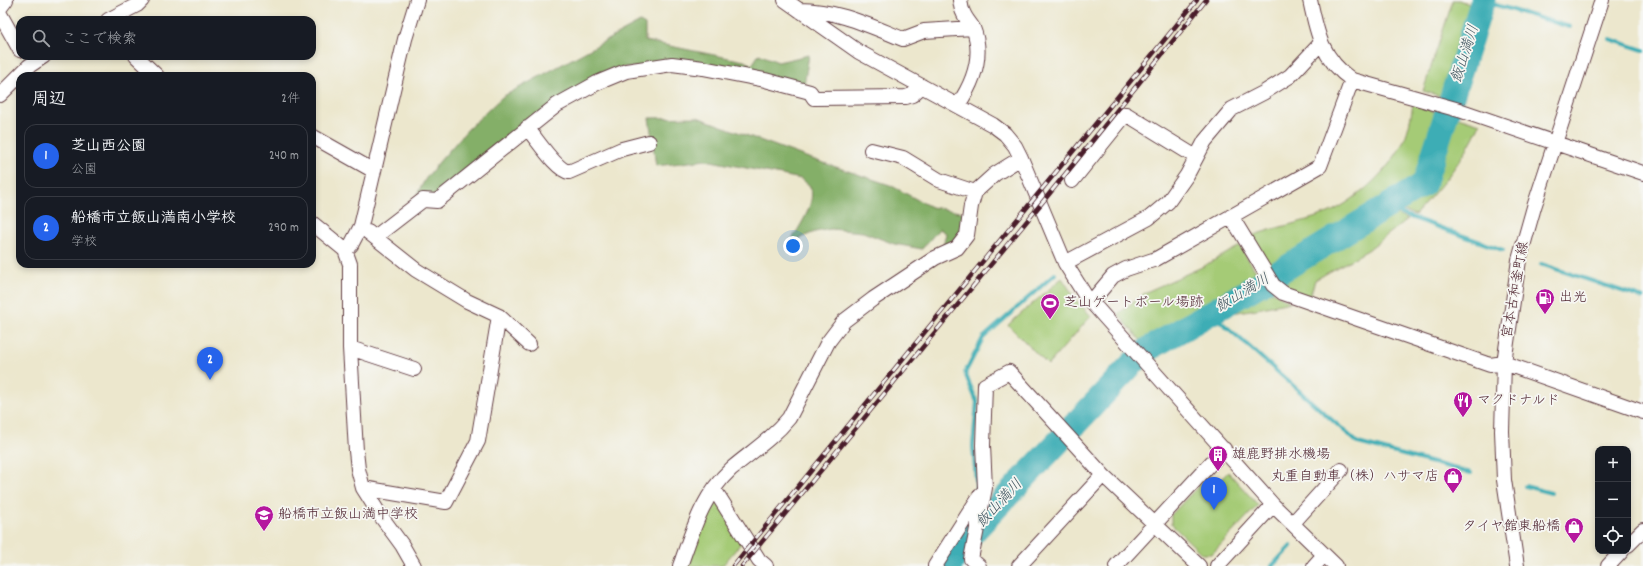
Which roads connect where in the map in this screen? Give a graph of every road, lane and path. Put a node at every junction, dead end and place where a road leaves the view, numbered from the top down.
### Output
1 (6, 0) edge
2 (142, 0) edge
3 (417, 0) edge
4 (785, 0) edge
5 (960, 0) edge
6 (1310, 0) edge
7 (1602, 0) edge
8 (0, 8) edge
9 (799, 10) junction
10 (0, 14) edge
11 (116, 16) edge
12 (973, 28) junction
13 (16, 43) edge
14 (1321, 43) junction
15 (140, 60) edge
16 (26, 61) edge
17 (18, 72) edge
18 (153, 72) edge
19 (16, 74) edge
20 (1352, 80) junction
21 (922, 86) junction
22 (0, 95) edge
23 (958, 105) junction
24 (527, 128) junction
25 (316, 138) edge
26 (648, 142) dead end
27 (1554, 143) junction
28 (871, 150) dead end
29 (1196, 157) junction
30 (1021, 158) junction
31 (374, 171) junction
32 (1643, 173) edge
33 (1072, 181) dead end
34 (975, 192) junction
35 (1231, 216) junction
36 (316, 226) edge
37 (361, 226) junction
38 (375, 237) junction
39 (345, 250) junction
40 (1065, 263) junction
41 (1091, 302) junction
42 (499, 316) junction
43 (529, 344) dead end
44 (350, 348) junction
45 (1504, 363) junction
46 (414, 369) dead end
47 (1643, 412) edge
48 (1224, 449) junction
49 (1341, 470) dead end
50 (1103, 475) junction
51 (363, 488) junction
52 (985, 488) junction
53 (714, 489) junction
54 (1273, 505) junction
55 (1154, 524) junction
56 (1293, 524) junction
57 (1643, 530) edge
58 (1631, 542) edge
59 (1324, 554) junction
60 (1619, 554) edge
61 (760, 564) edge
62 (414, 566) edge
63 (680, 566) edge
64 (935, 566) edge
65 (979, 566) edge
66 (1019, 566) edge
67 (1116, 566) edge
68 (1199, 566) edge
69 (1217, 566) edge
70 (1314, 566) edge
71 (1336, 566) edge
72 (1517, 566) edge
73 (1608, 566) edge

1 - 8 street
2 - 11 street
3 - 31 street
4 - 9 street
5 - 12 street
6 - 14 street
7 - 27 street, 宮本古和釜町線
9 - 12 street
9 - 21 street
10 - 13 street
12 - 23 street
14 - 20 street
14 - 29 street
15 - 18 street
16 - 17 street
19 - 22 street
20 - 27 street
20 - 35 street
21 - 23 street
21 - 24 street
23 - 30 street
24 - 26 street
24 - 38 street
25 - 31 street
27 - 32 street
27 - 45 street, 宮本古和釜町線
28 - 34 street
29 - 33 street
29 - 40 street
30 - 34 street
30 - 40 street
31 - 37 street
34 - 53 street
35 - 41 street
35 - 45 street
36 - 39 street
37 - 38 street
37 - 39 street
38 - 42 street
39 - 44 street
40 - 41 street
41 - 48 street
42 - 43 street
42 - 51 street
44 - 46 street
44 - 51 street
45 - 47 street
45 - 72 street, 宮本古和釜町線
48 - 54 street
48 - 55 street
49 - 56 street
50 - 52 street
50 - 55 street
50 - 66 street
51 - 62 street
52 - 64 street
52 - 65 street
53 - 61 street
53 - 63 street
54 - 56 street
54 - 69 street
55 - 67 street
55 - 68 street
56 - 59 street
57 - 58 street
59 - 70 street
59 - 71 street
60 - 73 street

